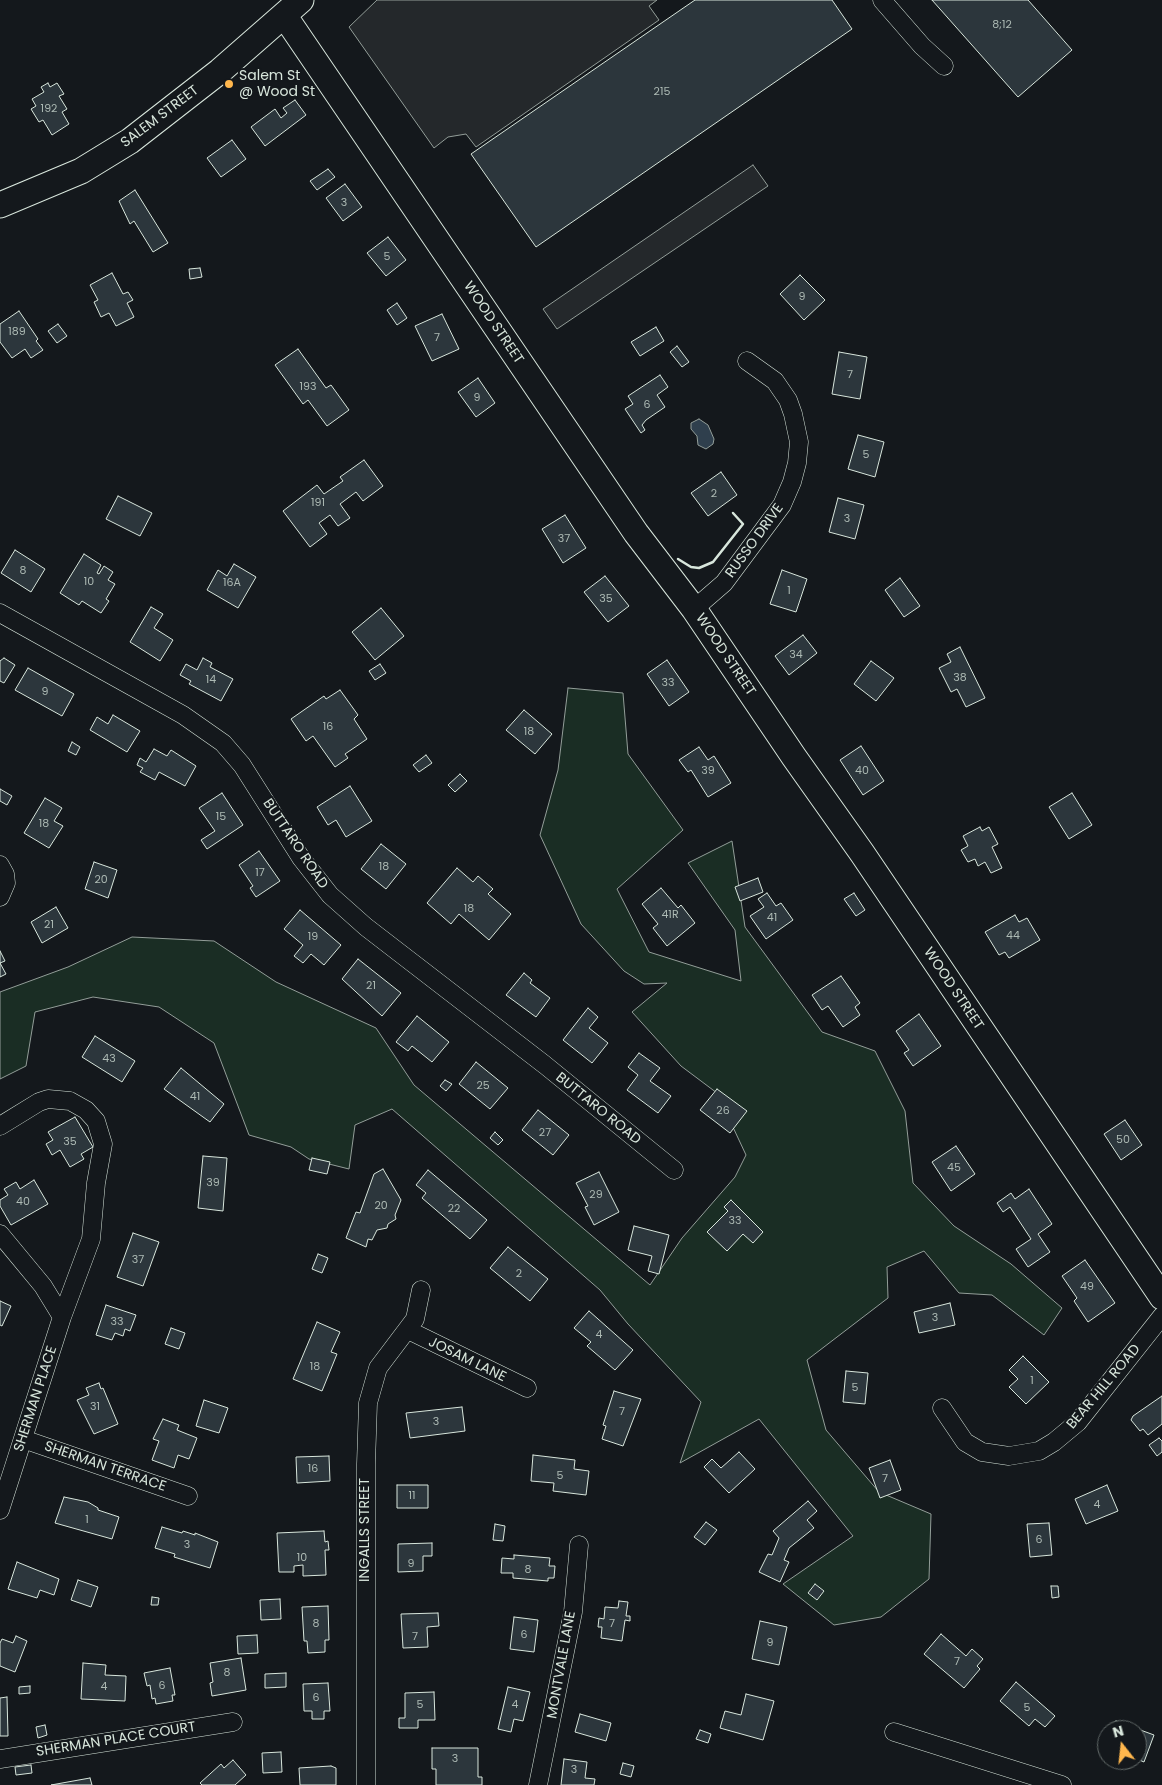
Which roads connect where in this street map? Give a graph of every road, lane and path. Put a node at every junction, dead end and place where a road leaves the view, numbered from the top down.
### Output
1 (882, 0) edge
2 (292, 7) edge
3 (944, 66) dead end
4 (0, 204) edge
5 (747, 361) dead end
6 (694, 609) junction
7 (0, 614) edge
8 (3, 872) edge
9 (0, 897) edge
10 (0, 1126) edge
11 (674, 1170) dead end
12 (0, 1234) edge
13 (421, 1290) dead end
14 (1162, 1297) edge
15 (1162, 1316) edge
16 (62, 1317) junction
17 (408, 1330) junction
18 (527, 1388) dead end
19 (942, 1408) dead end
20 (23, 1439) junction
21 (188, 1496) dead end
22 (0, 1510) edge
23 (579, 1545) dead end
24 (233, 1722) dead end
25 (894, 1732) dead end
26 (0, 1759) edge
27 (366, 1785) edge
28 (538, 1785) edge
29 (1062, 1785) edge

1 - 3 street
2 - 4 street, SALEM STREET
2 - 6 street, WOOD STREET
5 - 6 street, RUSSO DRIVE
6 - 14 street, WOOD STREET
7 - 11 street, BUTTARO ROAD
8 - 9 street
10 - 16 street, SHERMAN PLACE
12 - 16 street
13 - 17 street, INGALLS STREET
15 - 19 street, BEAR HILL ROAD
16 - 20 street, SHERMAN PLACE
17 - 18 street, JOSAM LANE
17 - 27 street, INGALLS STREET
20 - 21 street, SHERMAN TERRACE
20 - 22 street, SHERMAN PLACE
23 - 28 street, MONTVALE LANE
24 - 26 street, SHERMAN PLACE COURT
25 - 29 street

